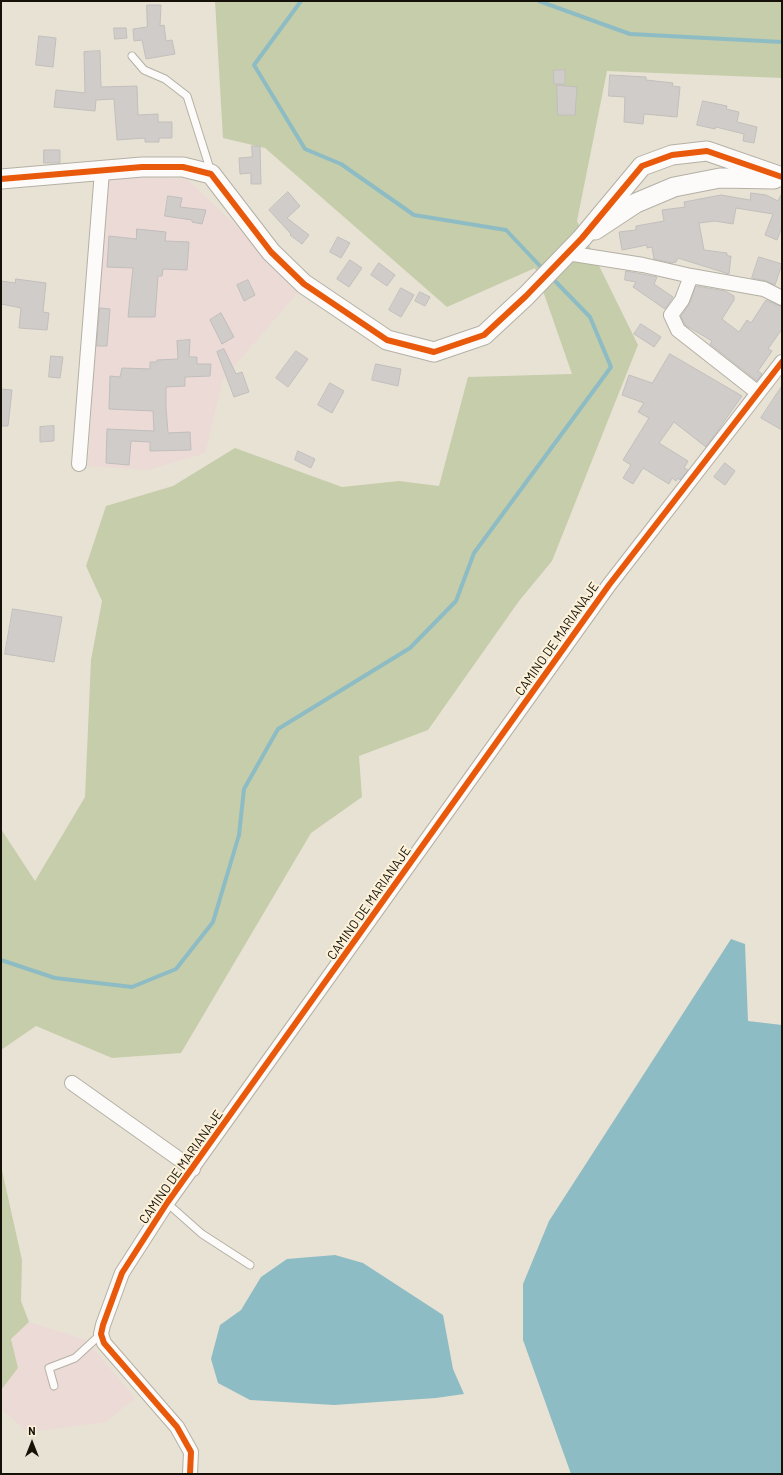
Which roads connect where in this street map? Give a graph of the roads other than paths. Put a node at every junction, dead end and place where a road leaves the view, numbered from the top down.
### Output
1 (132, 56) dead end
2 (102, 172) junction
3 (212, 174) junction
4 (782, 178) edge
5 (1, 179) edge
6 (582, 238) junction
7 (568, 253) junction
8 (691, 276) junction
9 (782, 298) edge
10 (782, 362) edge
11 (757, 392) junction
12 (79, 464) dead end
13 (72, 1082) dead end
14 (193, 1169) junction
15 (167, 1203) junction
16 (250, 1265) dead end
17 (101, 1334) junction
18 (54, 1386) dead end
19 (190, 1474) edge

1 - 3 lane
2 - 3 street
2 - 5 street
2 - 12 street
3 - 7 street
4 - 6 street
4 - 6 street
6 - 7 street
7 - 8 street
8 - 9 street
8 - 11 street
10 - 11 street, CAMINO DE MARIANAJE
11 - 14 street, CAMINO DE MARIANAJE
13 - 14 street
14 - 15 street, CAMINO DE MARIANAJE
15 - 16 lane
15 - 17 street, CAMINO DE MARIANAJE
17 - 18 lane
17 - 19 street

